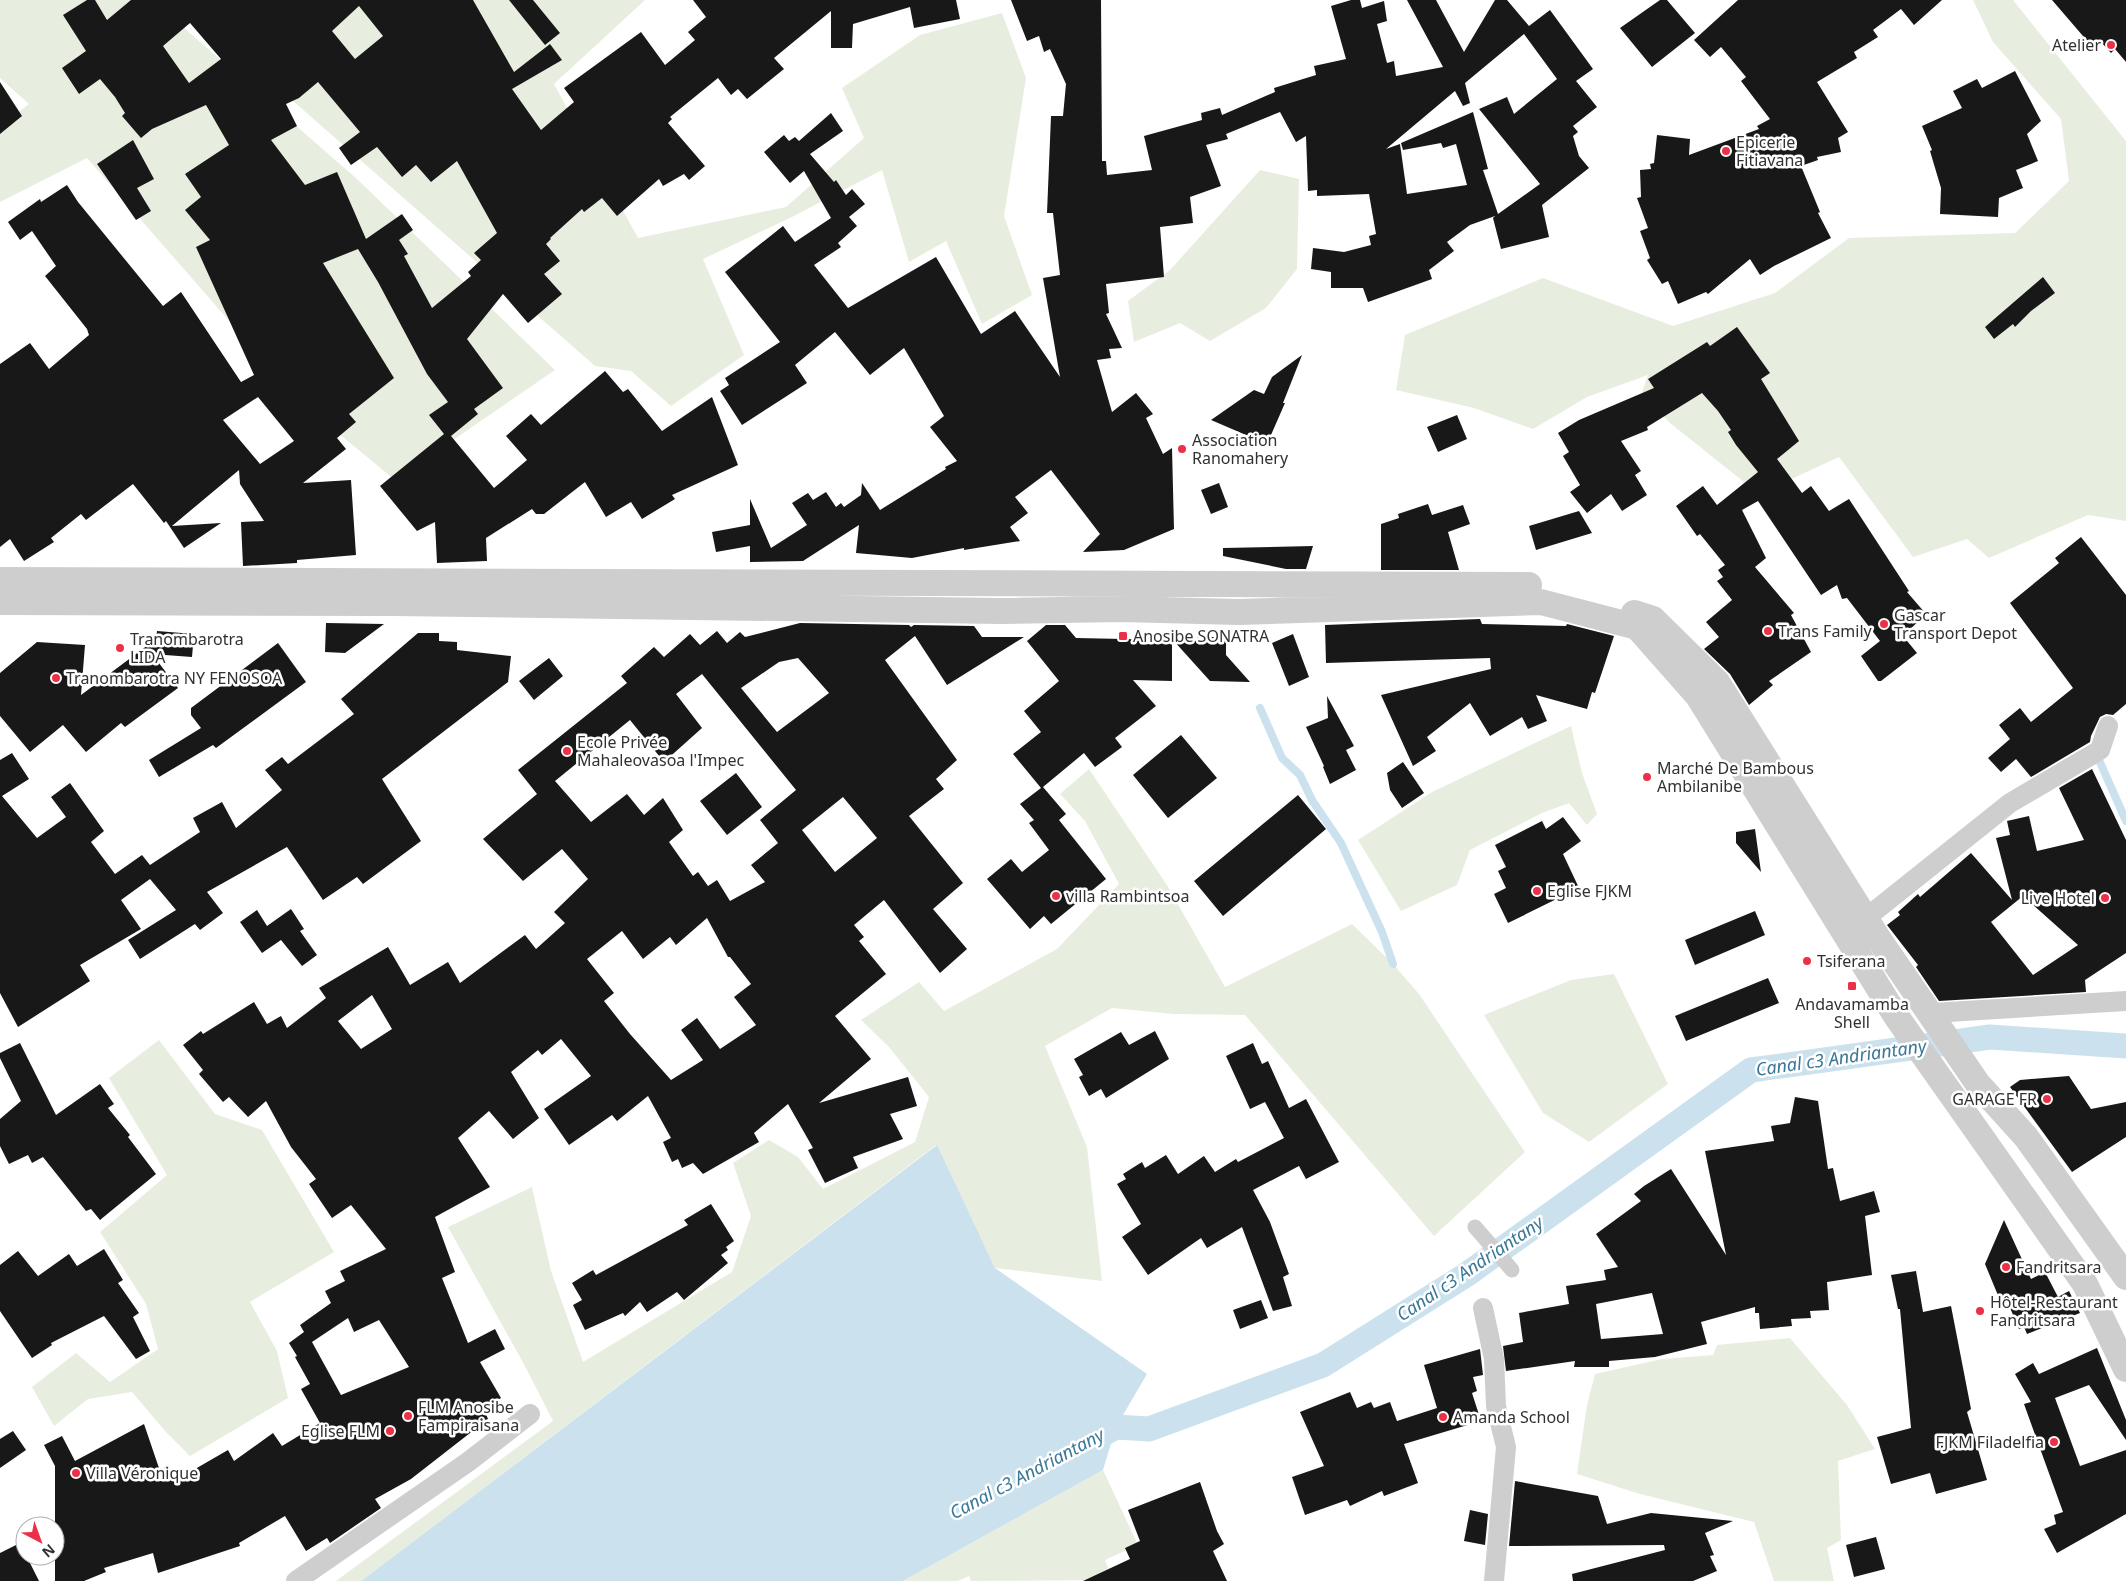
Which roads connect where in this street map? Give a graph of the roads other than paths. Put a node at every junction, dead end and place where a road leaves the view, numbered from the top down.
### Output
1 (0, 580) edge
2 (0, 602) edge
3 (2108, 726) dead end
4 (1866, 918) junction
5 (2126, 1001) edge
6 (1935, 1017) junction
7 (1475, 1228) dead end
8 (1512, 1270) dead end
9 (2126, 1277) edge
10 (1483, 1308) dead end
11 (2126, 1369) edge
12 (530, 1414) dead end
13 (296, 1581) edge
14 (1494, 1581) edge

1 - 4 street
2 - 11 street
3 - 4 street
4 - 6 street
5 - 6 street
6 - 9 street
7 - 8 street
10 - 14 street
12 - 13 street

